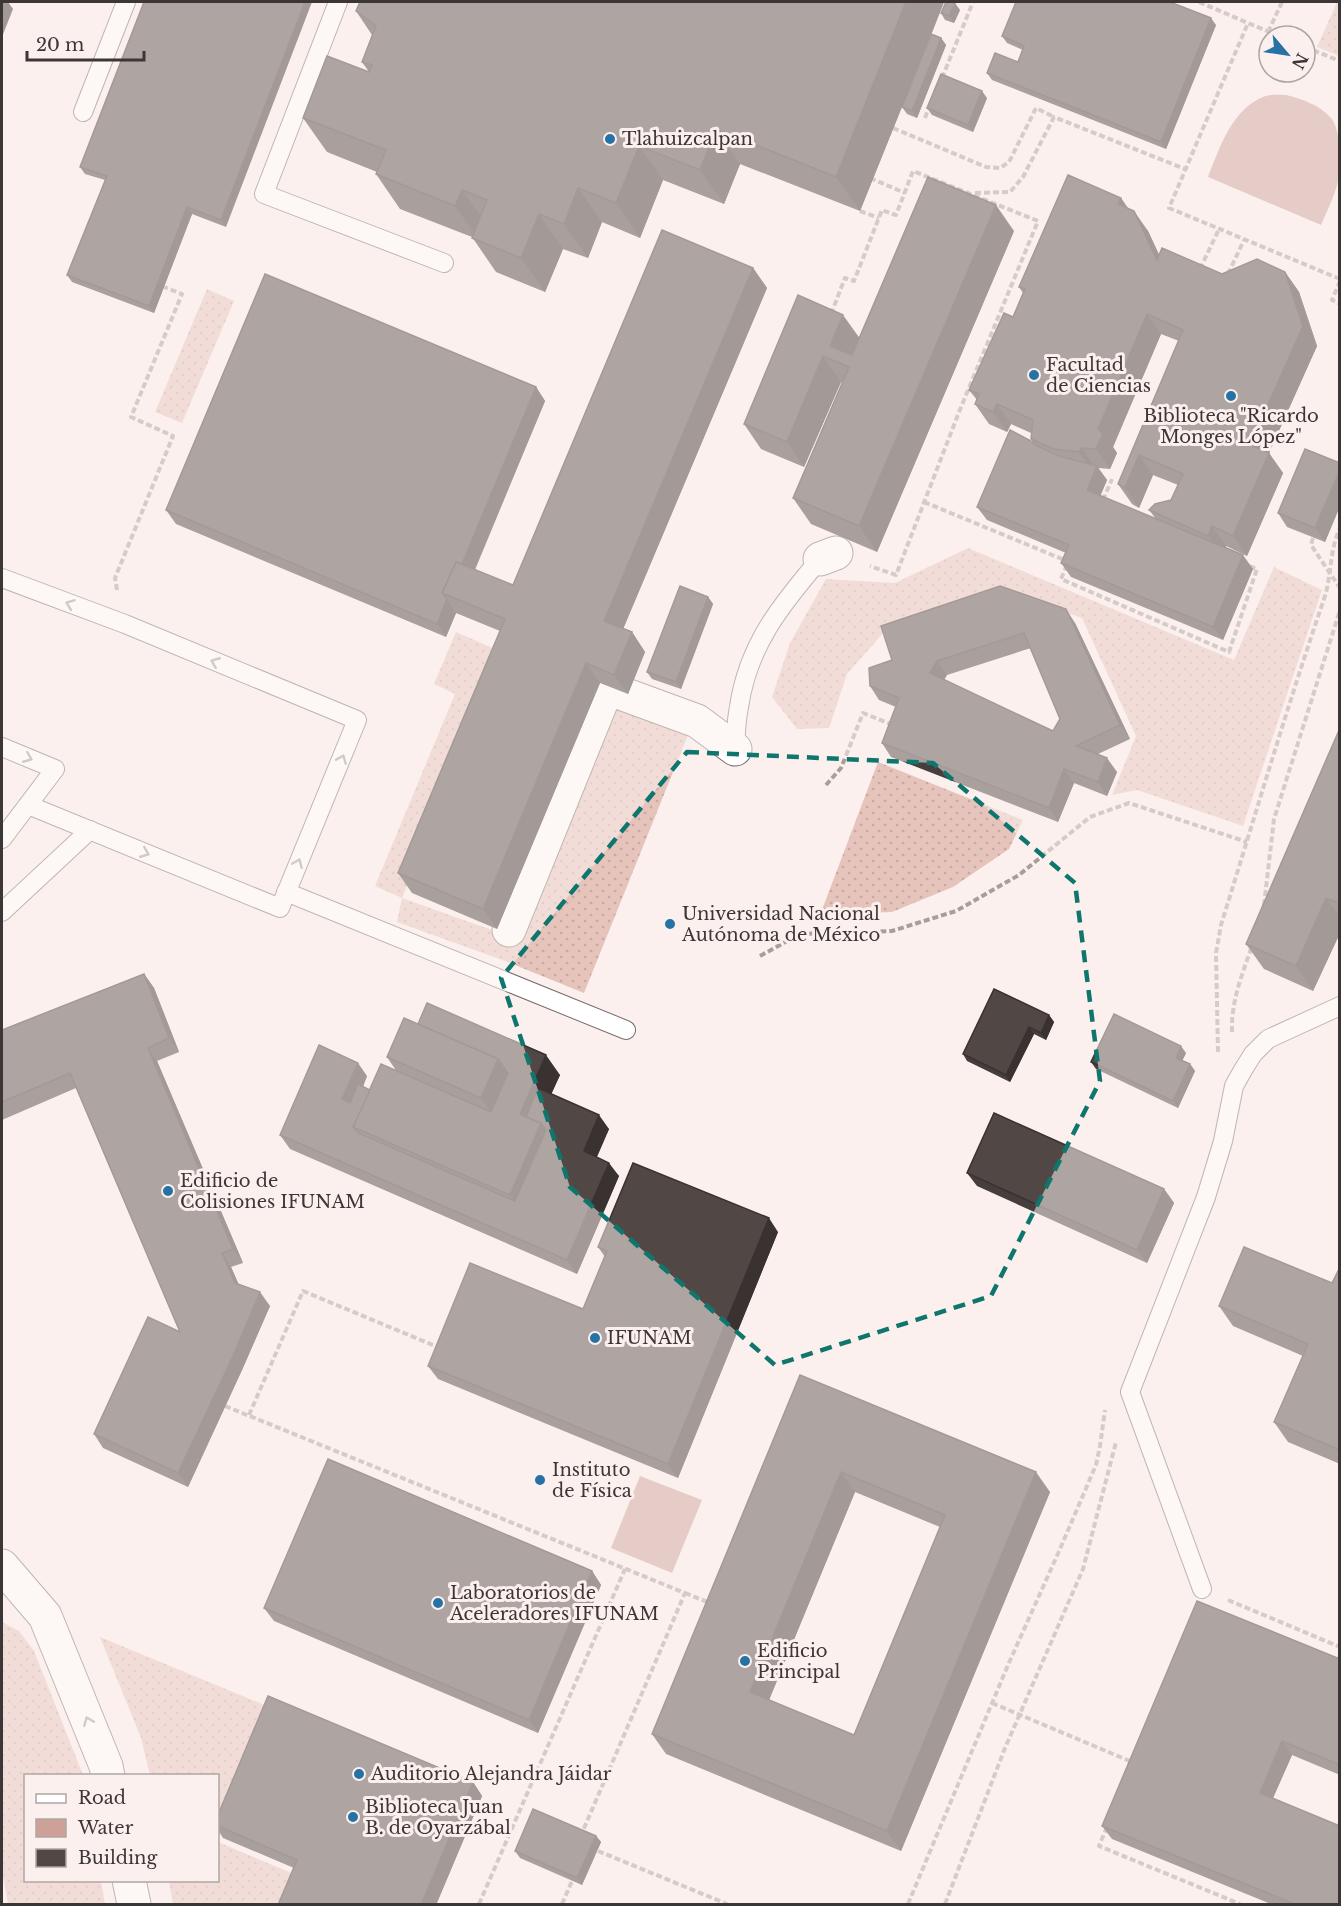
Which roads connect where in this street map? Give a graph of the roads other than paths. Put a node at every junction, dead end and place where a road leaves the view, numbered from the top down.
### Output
1 (126, 2) edge
2 (338, 2) edge
3 (83, 112) dead end
4 (444, 263) dead end
5 (828, 556) road end
6 (2, 578) edge
7 (2, 747) edge
8 (735, 749) joint
9 (28, 805) junction
10 (90, 830) junction
11 (2, 839) edge
12 (286, 892) junction
13 (2, 912) edge
14 (509, 930) dead end
15 (1340, 1006) edge
16 (626, 1030) dead end
17 (2, 1566) edge
18 (1202, 1590) road end
19 (2, 1599) edge
20 (45, 1616) junction
21 (108, 1774) edge
22 (129, 1882) edge
23 (134, 1905) edge

1 - 3 lane
2 - 4 lane
5 - 8 lane
12 -> 6 lane
7 -> 9 lane
8 - 14 street
9 - 10 lane
9 - 11 lane
10 -> 12 lane
10 - 13 lane
12 - 16 lane
15 - 18 lane
17 - 20 street
19 - 20 street
21 -> 20 street
22 - 23 street

